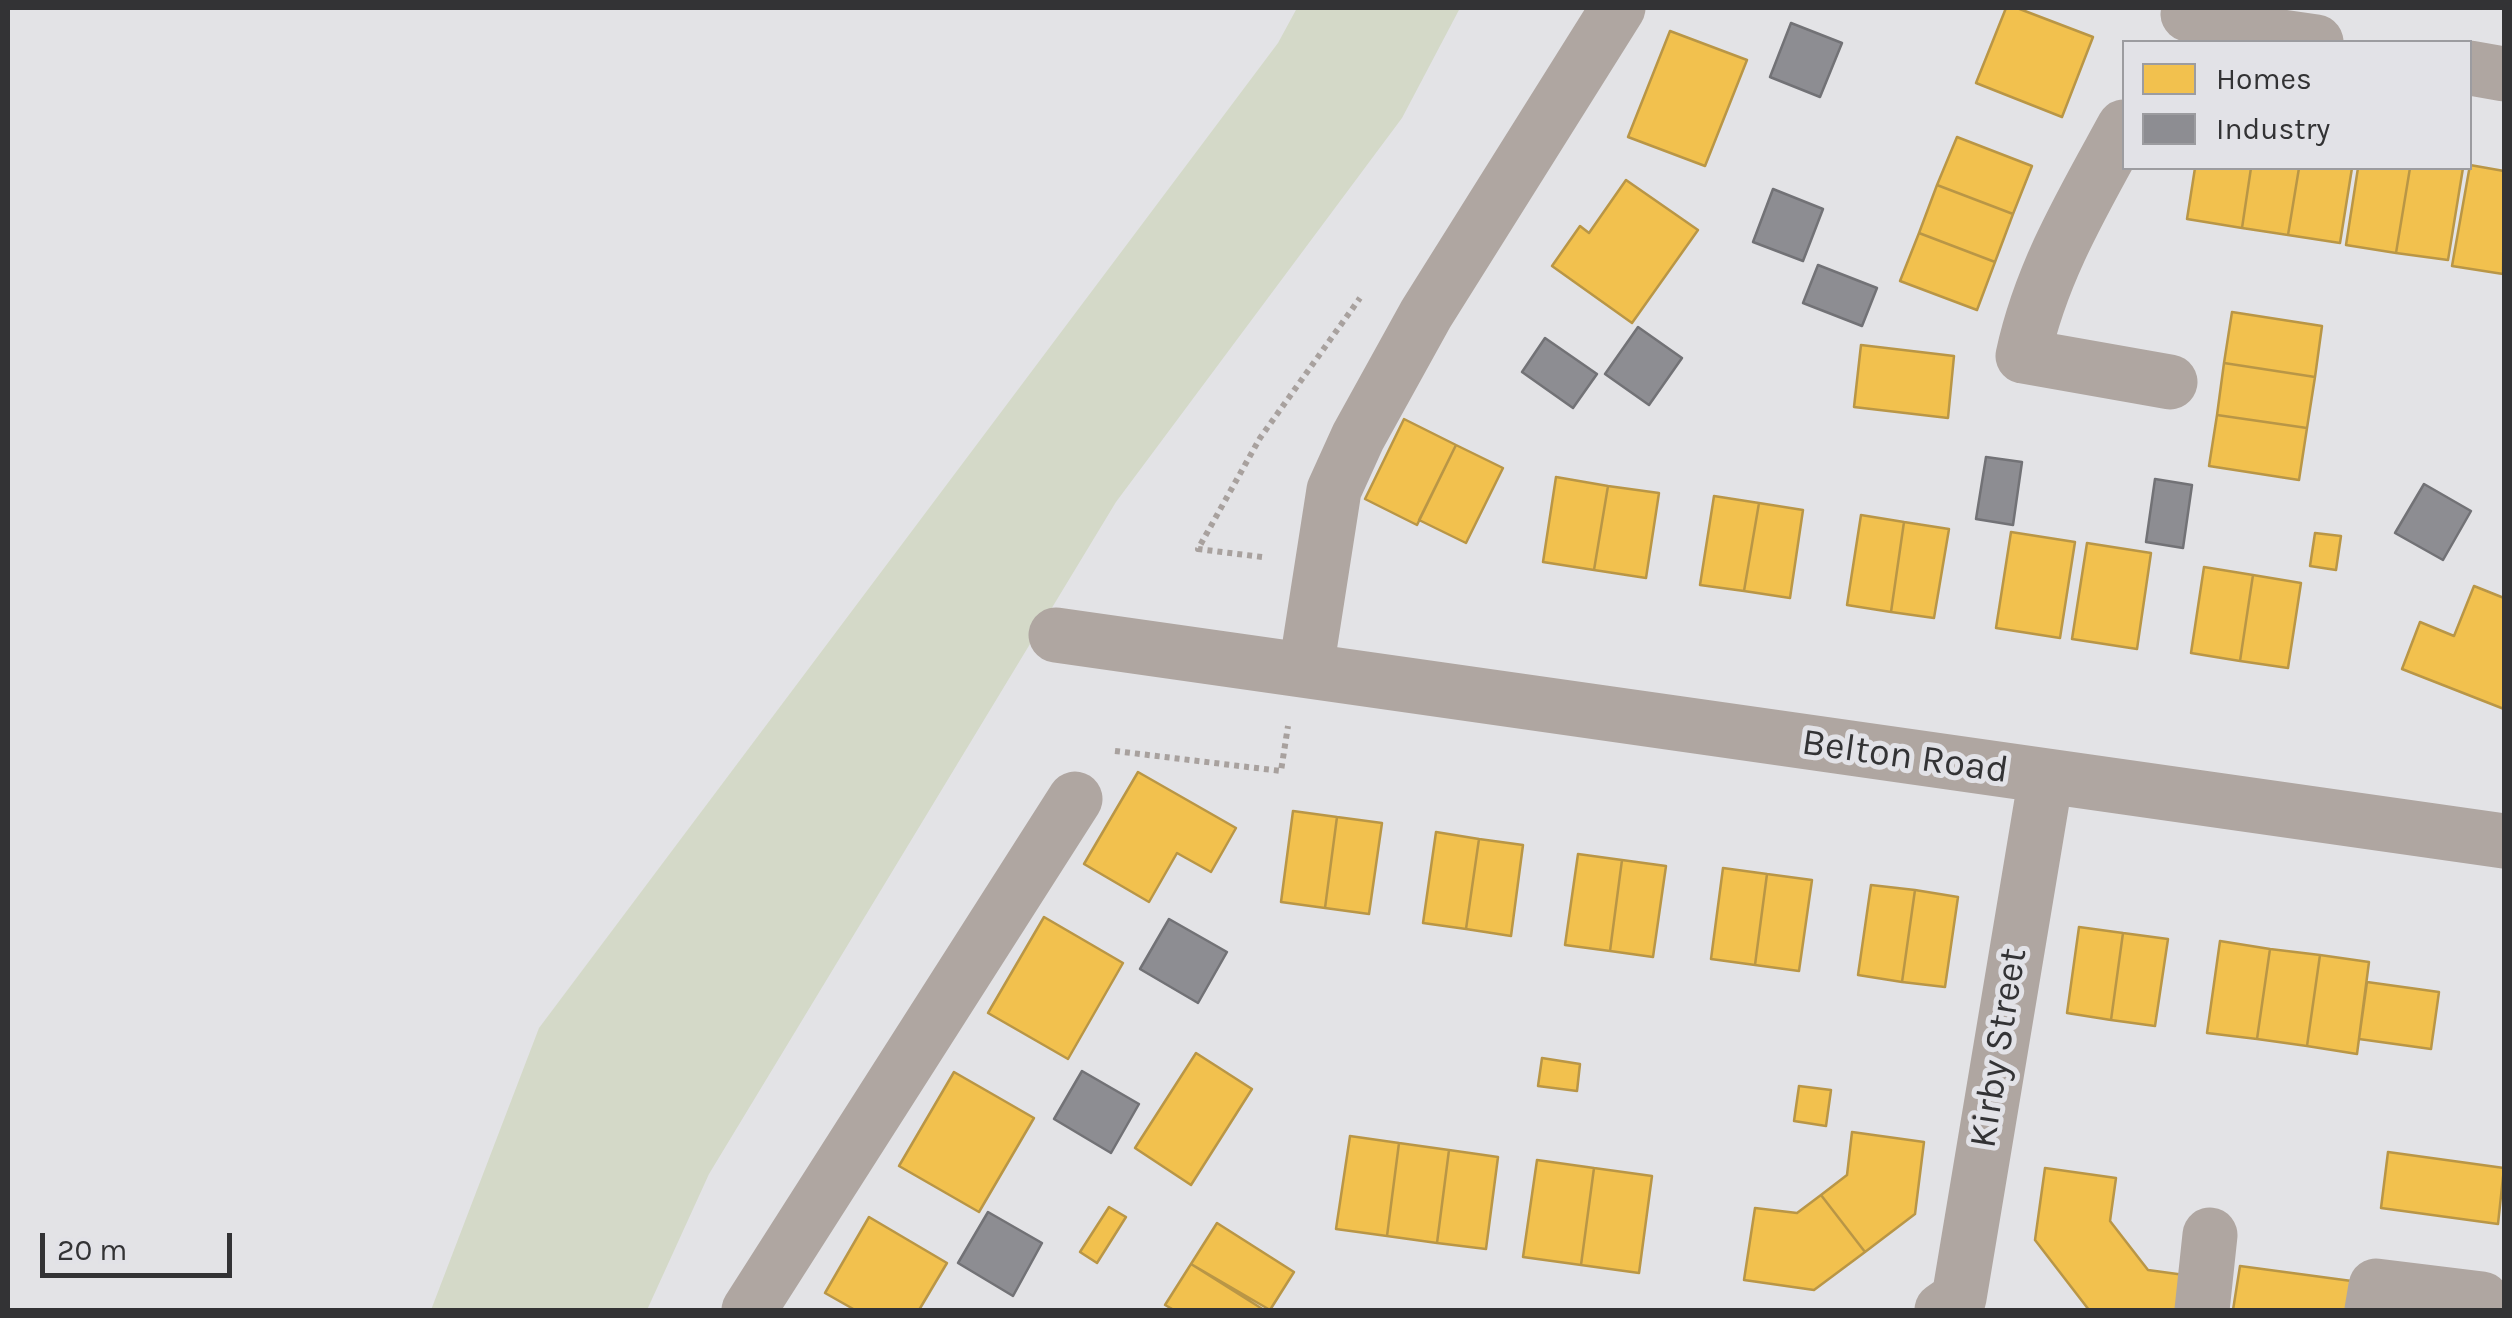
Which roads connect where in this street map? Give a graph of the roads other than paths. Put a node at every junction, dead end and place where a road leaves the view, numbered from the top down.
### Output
1 (1618, 8) edge
2 (2183, 21) edge
3 (2302, 40) edge
4 (2472, 68) edge
5 (2504, 74) edge
6 (2122, 131) edge
7 (2170, 382) dead end
8 (1056, 634) dead end
9 (1306, 670) junction
10 (2046, 777) junction
11 (1074, 799) dead end
12 (2504, 840) edge
13 (2210, 1235) dead end
14 (2482, 1299) dead end
15 (1955, 1306) edge
16 (749, 1310) edge
17 (2202, 1310) edge
18 (2372, 1310) edge

1 - 9 street
2 - 3 street
4 - 5 street
6 - 7 street
8 - 9 street, Belton Road
9 - 10 street, Belton Road
10 - 12 street, Belton Road
10 - 15 street, Kirby Street
11 - 16 street
13 - 17 street
14 - 18 street

